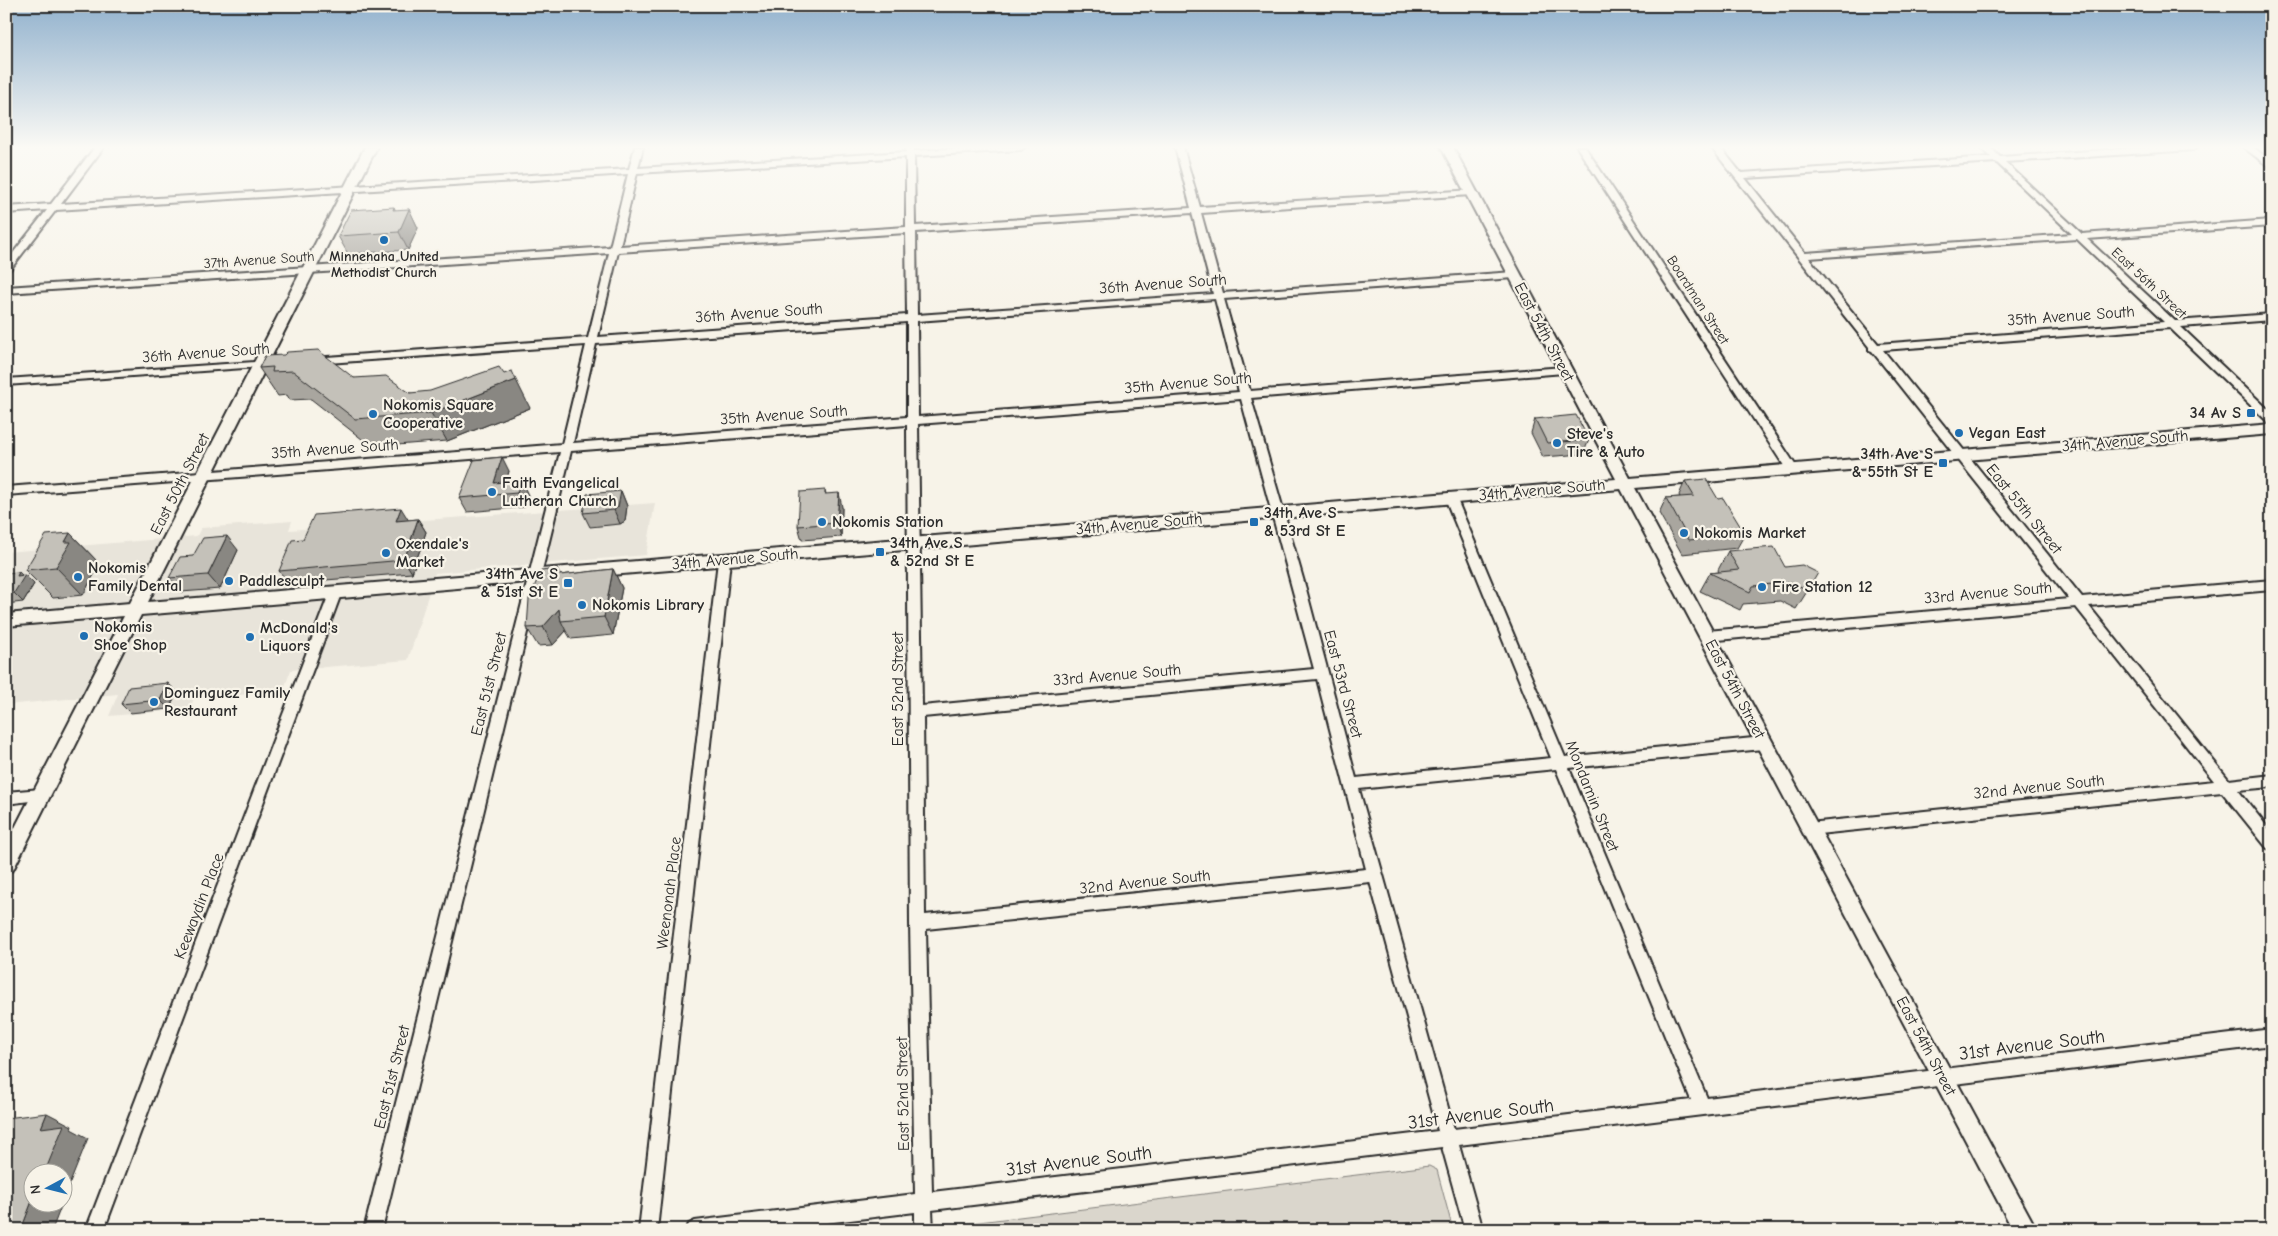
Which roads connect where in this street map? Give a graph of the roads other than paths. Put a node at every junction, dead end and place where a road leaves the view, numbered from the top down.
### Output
1 (91, 205) edge
2 (342, 205) edge
3 (625, 205) edge
4 (910, 205) edge
5 (1194, 205) edge
6 (1287, 205) edge
7 (1478, 205) edge
8 (1619, 205) edge
9 (1760, 205) edge
10 (2045, 205) edge
11 (55, 207) junction
12 (6, 210) edge
13 (1196, 211) junction
14 (2272, 223) edge
15 (910, 230) junction
16 (2078, 236) junction
17 (614, 249) junction
18 (1801, 256) junction
19 (6, 269) edge
20 (309, 270) junction
21 (1514, 274) junction
22 (6, 290) edge
23 (1218, 296) junction
24 (912, 317) junction
25 (2272, 318) edge
26 (2173, 325) junction
27 (592, 340) junction
28 (1873, 348) junction
29 (298, 362) edge
30 (280, 363) edge
31 (260, 364) junction
32 (1564, 370) junction
33 (6, 382) edge
34 (1245, 395) junction
35 (2272, 419) edge
36 (913, 421) junction
37 (2272, 429) edge
38 (566, 447) junction
39 (1960, 455) junction
40 (1792, 469) junction
41 (204, 476) junction
42 (1625, 483) junction
43 (6, 491) edge
44 (1451, 498) junction
45 (1278, 512) junction
46 (914, 543) junction
47 (724, 561) junction
48 (534, 575) junction
49 (2272, 585) edge
50 (335, 594) junction
51 (2078, 603) junction
52 (136, 609) junction
53 (6, 620) edge
54 (1707, 636) junction
55 (1322, 673) junction
56 (916, 712) junction
57 (1763, 743) junction
58 (1559, 764) junction
59 (2272, 781) edge
60 (1352, 784) junction
61 (2226, 786) junction
62 (41, 795) junction
63 (6, 798) edge
64 (1810, 829) junction
65 (2272, 844) edge
66 (6, 864) edge
67 (1375, 875) junction
68 (918, 923) junction
69 (2272, 1037) edge
70 (1942, 1077) junction
71 (1702, 1107) junction
72 (1450, 1139) junction
73 (923, 1201) junction
74 (95, 1230) edge
75 (372, 1230) edge
76 (648, 1230) edge
77 (695, 1230) edge
78 (924, 1230) edge
79 (1474, 1230) edge
80 (2026, 1230) edge

1 - 11 street
2 - 20 street, East 50th Street
3 - 17 street, East 51st Street
4 - 15 street, East 52nd Street
5 - 13 street, East 53rd Street
6 - 13 street, 37th Avenue South
7 - 21 street, East 54th Street
8 - 40 street, Boardman Street
9 - 18 street, East 55th Street
10 - 16 street, East 56th Street
11 - 12 street
11 - 19 street
13 - 15 street, 37th Avenue South
13 - 23 street, East 53rd Street
14 - 16 street
15 - 17 street, 37th Avenue South
15 - 24 street, East 52nd Street
16 - 18 street
16 - 26 street, East 56th Street
17 - 20 street, 37th Avenue South
17 - 27 street, East 51st Street
18 - 28 street, East 55th Street
20 - 22 street, 37th Avenue South
20 - 31 street, East 50th Street
21 - 23 street, 36th Avenue South
21 - 32 street, East 54th Street
23 - 24 street, 36th Avenue South
23 - 34 street, East 53rd Street
24 - 27 street, 36th Avenue South
24 - 36 street, East 52nd Street
25 - 26 street, 35th Avenue South
26 - 28 street, 35th Avenue South
26 - 35 street, East 56th Street
27 - 29 street, 36th Avenue South
27 - 38 street, East 51st Street
28 - 39 street, East 55th Street
30 - 31 street, 36th Avenue South
31 - 33 street, 36th Avenue South
31 - 41 street, East 50th Street
32 - 34 street, 35th Avenue South
32 - 42 street, East 54th Street
34 - 36 street, 35th Avenue South
34 - 45 street, East 53rd Street
36 - 38 street, 35th Avenue South
36 - 46 street, East 52nd Street
37 - 39 street, 34th Avenue South
38 - 41 street, 35th Avenue South
38 - 48 street, East 51st Street
39 - 40 street, 34th Avenue South
39 - 51 street, East 55th Street
40 - 42 street, 34th Avenue South
41 - 43 street, 35th Avenue South
41 - 52 street, East 50th Street
42 - 44 street, 34th Avenue South
42 - 54 street, East 54th Street
44 - 45 street, 34th Avenue South
44 - 58 street, Mondamin Street
45 - 46 street, 34th Avenue South
45 - 55 street, East 53rd Street
46 - 47 street, 34th Avenue South
46 - 56 street, East 52nd Street
47 - 48 street, 34th Avenue South
47 - 76 street, Weenonah Place
48 - 50 street, 34th Avenue South
48 - 75 street, East 51st Street
49 - 51 street, 33rd Avenue South
50 - 52 street, 34th Avenue South
50 - 74 street, Keewaydin Place
51 - 54 street, 33rd Avenue South
51 - 61 street, East 55th Street
52 - 53 street, 34th Avenue South
52 - 62 street, East 50th Street
54 - 57 street, East 54th Street
55 - 56 street, 33rd Avenue South
55 - 60 street, East 53rd Street
56 - 68 street, East 52nd Street
57 - 58 street
57 - 64 street, East 54th Street
58 - 60 street
58 - 71 street, Mondamin Street
59 - 61 street, 32nd Avenue South
60 - 67 street, East 53rd Street
61 - 64 street, 32nd Avenue South
61 - 65 street, East 55th Street
62 - 63 street
62 - 66 street, East 50th Street
64 - 70 street, East 54th Street
67 - 68 street, 32nd Avenue South
67 - 72 street, East 53rd Street
68 - 73 street, East 52nd Street
69 - 70 street, 31st Avenue South
70 - 71 street, 31st Avenue South
70 - 80 street, East 54th Street
71 - 72 street, 31st Avenue South
72 - 73 street, 31st Avenue South
72 - 79 street, East 53rd Street
73 - 77 street, 31st Avenue South
73 - 78 street, East 52nd Street

